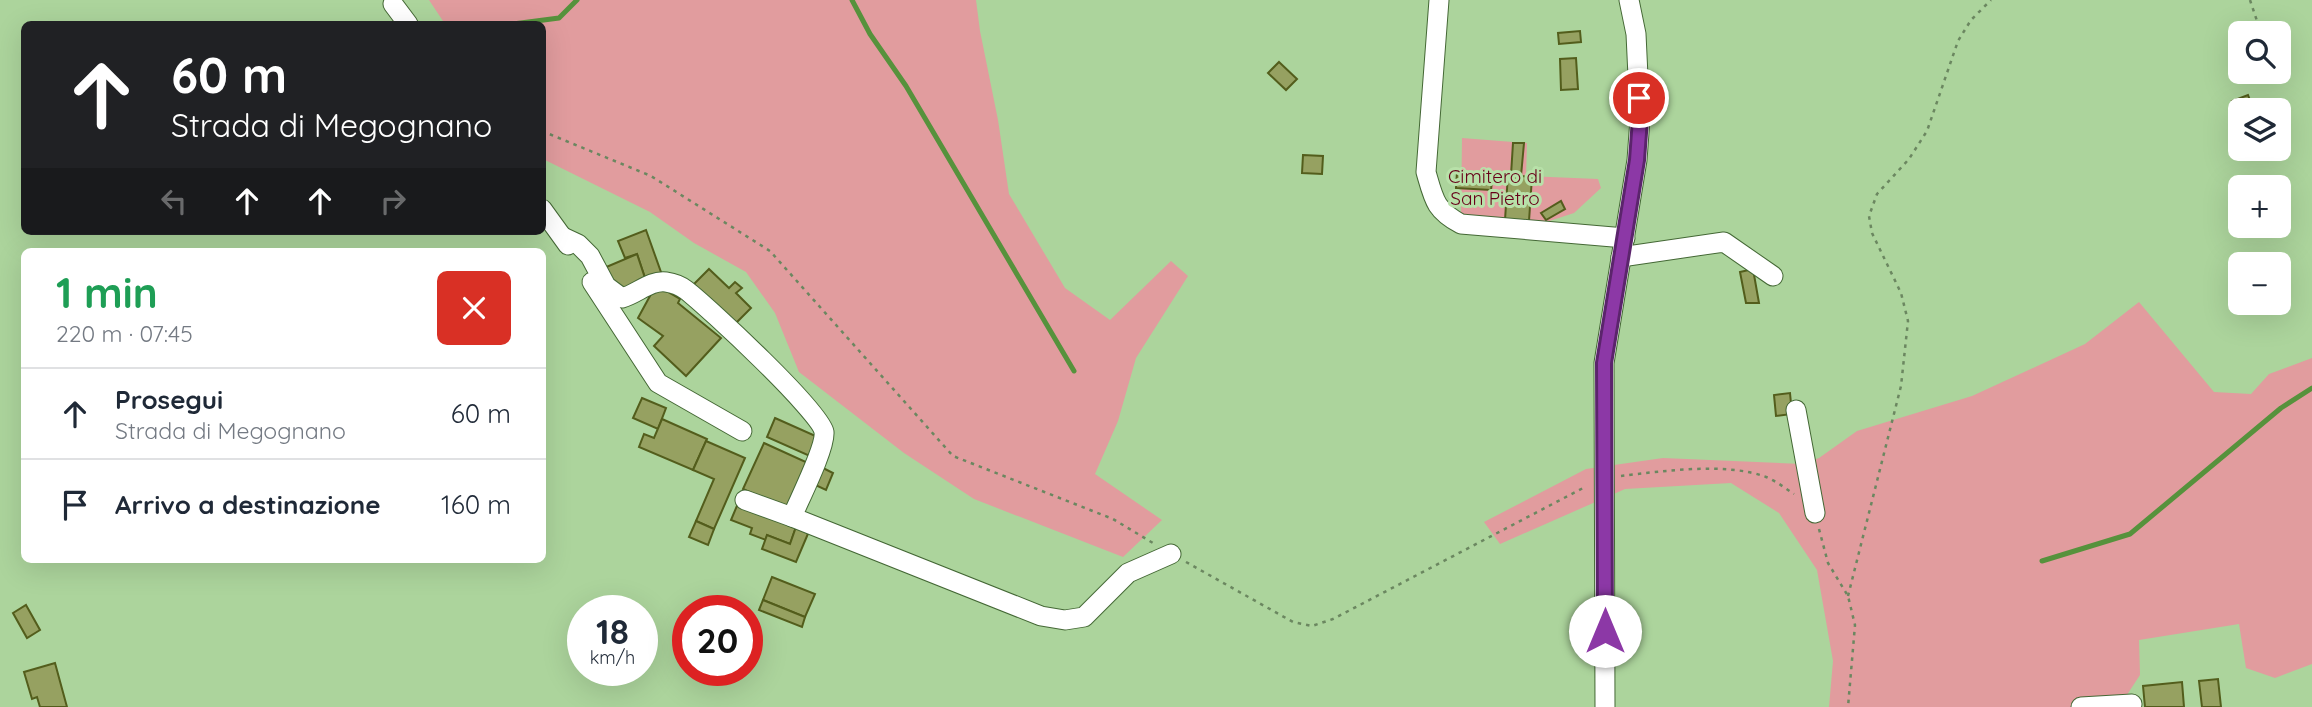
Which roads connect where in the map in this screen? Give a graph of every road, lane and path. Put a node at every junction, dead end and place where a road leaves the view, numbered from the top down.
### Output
1 (1439, 0) edge
2 (1629, 0) edge
3 (1991, 0) edge
4 (2250, 0) edge
5 (393, 4) dead end
6 (406, 21) edge
7 (2257, 21) edge
8 (546, 133) edge
9 (546, 214) edge
10 (563, 237) junction
11 (1623, 248) junction
12 (1773, 276) dead end
13 (1796, 410) dead end
14 (742, 431) dead end
15 (1603, 478) junction
16 (745, 500) dead end
17 (1815, 513) junction
18 (792, 517) junction
19 (1171, 554) junction
20 (1848, 596) junction
21 (2132, 704) dead end
22 (1605, 707) edge
23 (1848, 707) edge
24 (2081, 707) edge

1 - 11 street
2 - 11 street
3 - 20 path
4 - 7 path
5 - 6 street
8 - 19 path
9 - 10 street
10 - 14 street
10 - 18 street
11 - 12 street
11 - 15 street
13 - 17 street
15 - 17 path
15 - 19 path
15 - 22 street
16 - 18 street
17 - 20 path
18 - 19 street
20 - 23 path
21 - 24 street

